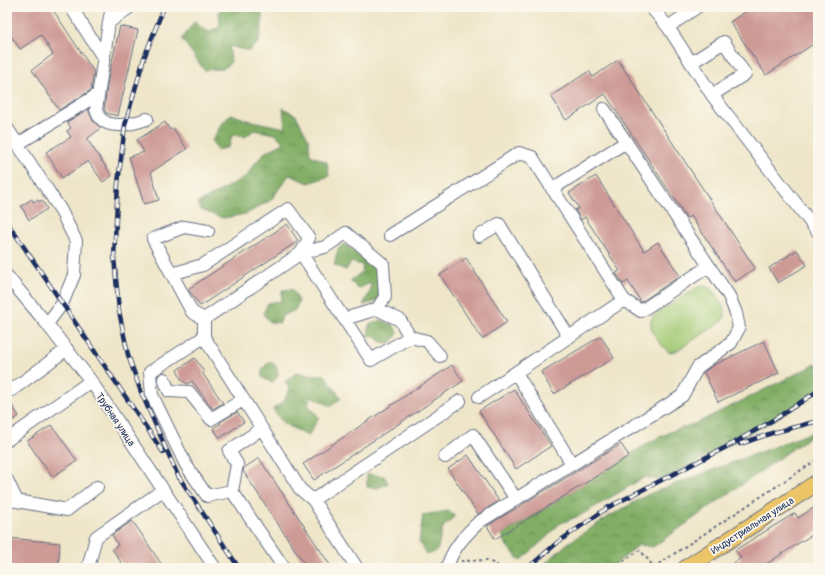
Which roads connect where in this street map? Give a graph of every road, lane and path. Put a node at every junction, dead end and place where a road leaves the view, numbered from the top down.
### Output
1 (71, 7) edge
2 (112, 7) edge
3 (130, 7) edge
4 (651, 7) edge
5 (697, 7) edge
6 (109, 22) junction
7 (668, 27) junction
8 (104, 59) junction
9 (691, 63) junction
10 (97, 95) junction
11 (712, 95) junction
12 (604, 109) dead end
13 (147, 119) dead end
14 (7, 128) edge
15 (626, 142) junction
16 (18, 144) junction
17 (552, 189) junction
18 (208, 231) dead end
19 (818, 232) edge
20 (390, 235) dead end
21 (479, 236) dead end
22 (301, 253) junction
23 (709, 266) junction
24 (171, 274) junction
25 (7, 276) edge
26 (624, 300) junction
27 (377, 309) junction
28 (204, 319) junction
29 (344, 319) junction
30 (47, 324) junction
31 (204, 337) junction
32 (410, 337) junction
33 (569, 337) junction
34 (67, 348) junction
35 (440, 356) dead end
36 (516, 373) junction
37 (164, 379) dead end
38 (91, 381) junction
39 (7, 390) edge
40 (479, 397) dead end
41 (244, 400) junction
42 (460, 401) dead end
43 (261, 429) junction
44 (7, 440) edge
45 (445, 457) dead end
46 (818, 459) edge
47 (572, 464) junction
48 (7, 480) edge
49 (818, 482) edge
50 (97, 487) dead end
51 (163, 490) junction
52 (232, 491) junction
53 (516, 499) junction
54 (313, 500) junction
55 (12, 501) edge
56 (448, 565) edge
57 (88, 568) edge
58 (215, 568) edge
59 (284, 568) edge
60 (357, 568) edge
61 (502, 568) edge
62 (613, 568) edge
63 (686, 568) edge

1 - 8 street
2 - 6 street
3 - 6 street
4 - 7 street
5 - 7 street
6 - 8 street
7 - 9 street
8 - 10 street
9 - 11 street
9 - 11 street
10 - 13 street
10 - 16 street
11 - 19 street
12 - 15 street
14 - 16 street
15 - 17 street
15 - 23 street
16 - 30 street
17 - 20 street
17 - 26 street
18 - 24 street
21 - 33 street
22 - 24 street
22 - 27 street
22 - 28 street
22 - 29 street
23 - 26 street
23 - 47 street
24 - 28 street
25 - 30 street, Трубная улица
26 - 33 street
27 - 29 street
27 - 32 street
28 - 31 street
29 - 32 street
30 - 34 street, Трубная улица
31 - 41 street
31 - 52 street
32 - 35 street
33 - 36 street
34 - 38 street, Трубная улица
34 - 39 street
36 - 40 street
36 - 47 street
37 - 41 street
38 - 44 street
38 - 51 street, Трубная улица
41 - 43 street
42 - 54 street
43 - 52 street
43 - 54 street
45 - 53 street
46 - 62 path
47 - 53 street
48 - 55 street
49 - 63 main road, Индустриальная улица
50 - 55 street
51 - 57 street
51 - 58 street, Трубная улица
52 - 59 street
53 - 56 street
54 - 60 street
56 - 61 path

